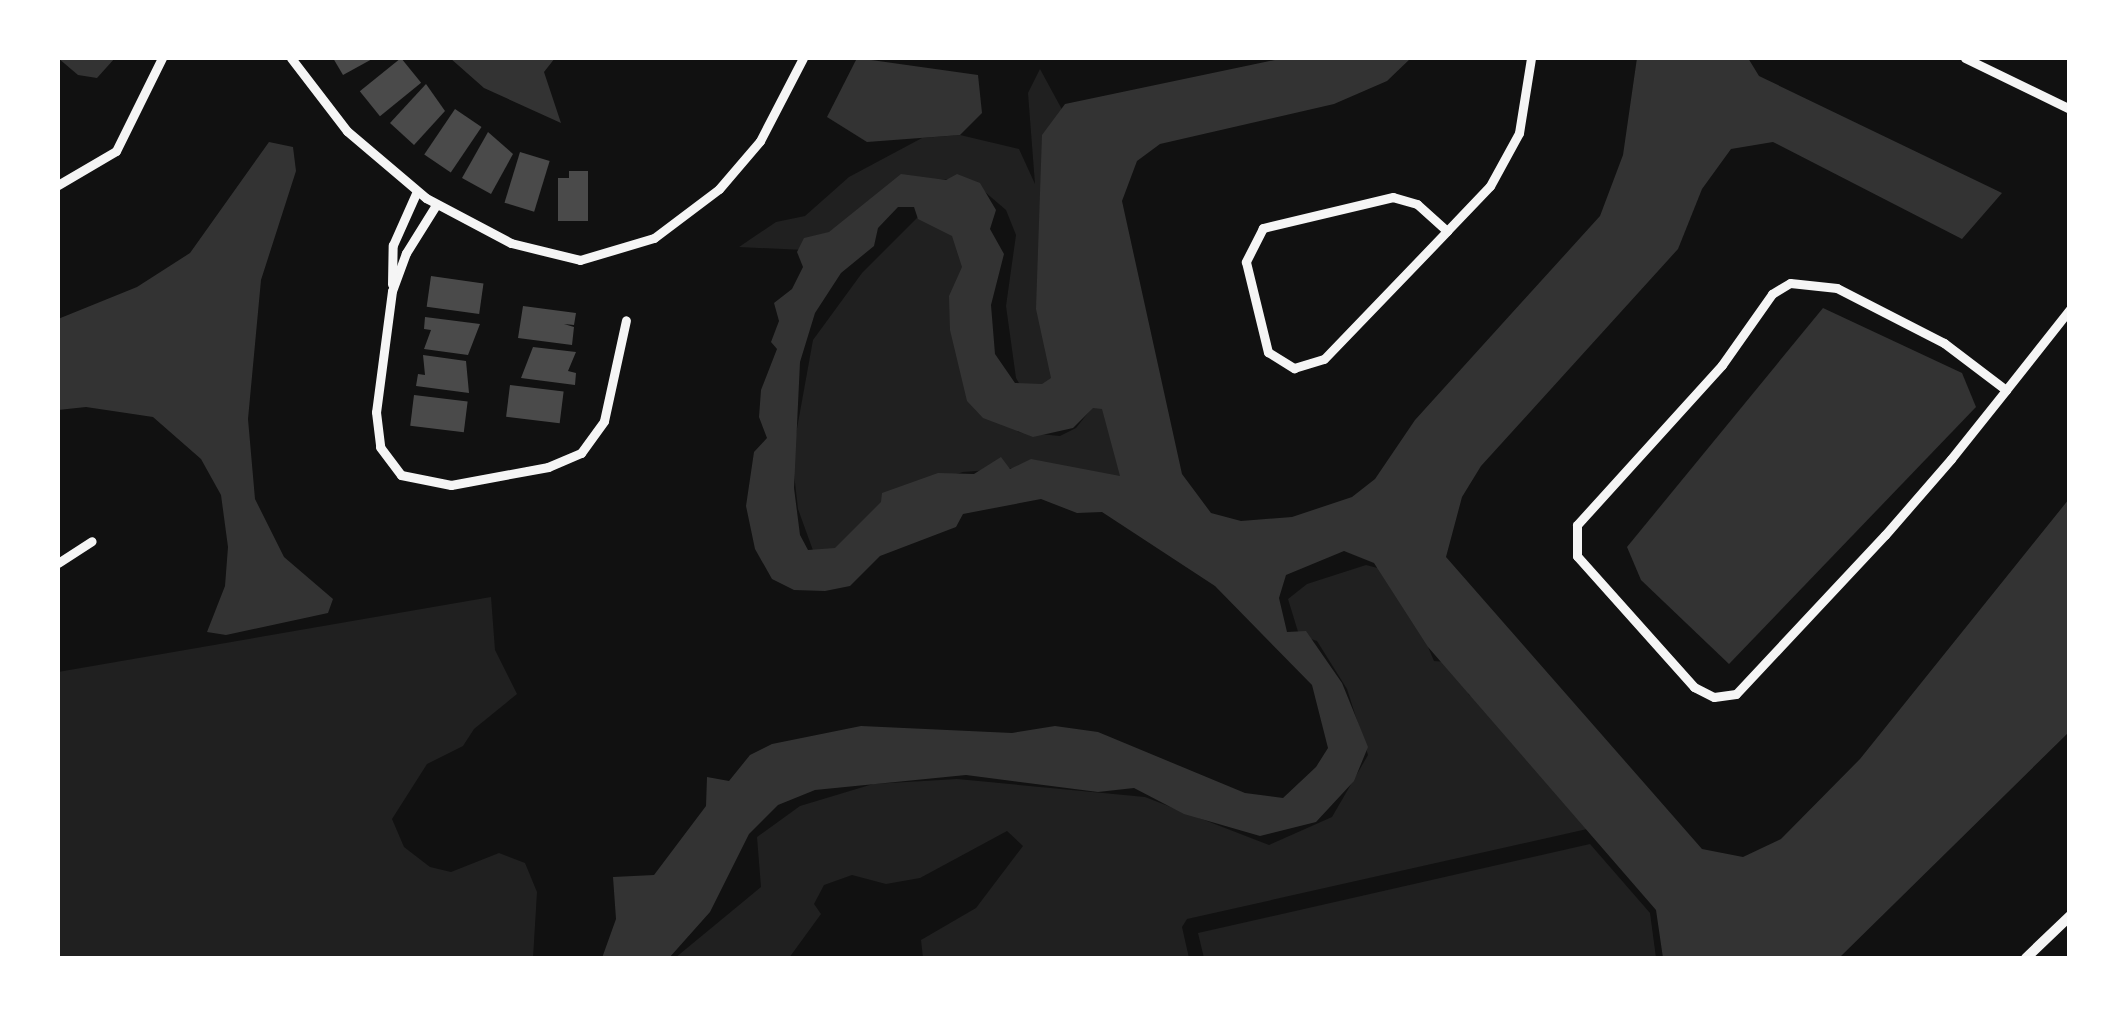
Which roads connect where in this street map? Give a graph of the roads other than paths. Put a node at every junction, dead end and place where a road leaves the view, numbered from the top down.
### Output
1 (162, 58) edge
2 (291, 58) edge
3 (804, 58) edge
4 (1532, 58) edge
5 (1965, 58) edge
6 (2070, 109) edge
7 (58, 185) edge
8 (416, 191) junction
9 (436, 205) junction
10 (1447, 231) junction
11 (392, 292) junction
12 (2070, 309) edge
13 (626, 320) dead end
14 (2006, 390) junction
15 (92, 541) dead end
16 (58, 562) edge
17 (2070, 916) edge
18 (2026, 958) edge

1 - 7 street
2 - 8 street
3 - 9 street
4 - 10 street
5 - 6 street
8 - 9 street
8 - 11 street
9 - 11 street
10 - 10 street
11 - 13 street
12 - 14 street
14 - 14 street
15 - 16 street
17 - 18 street

